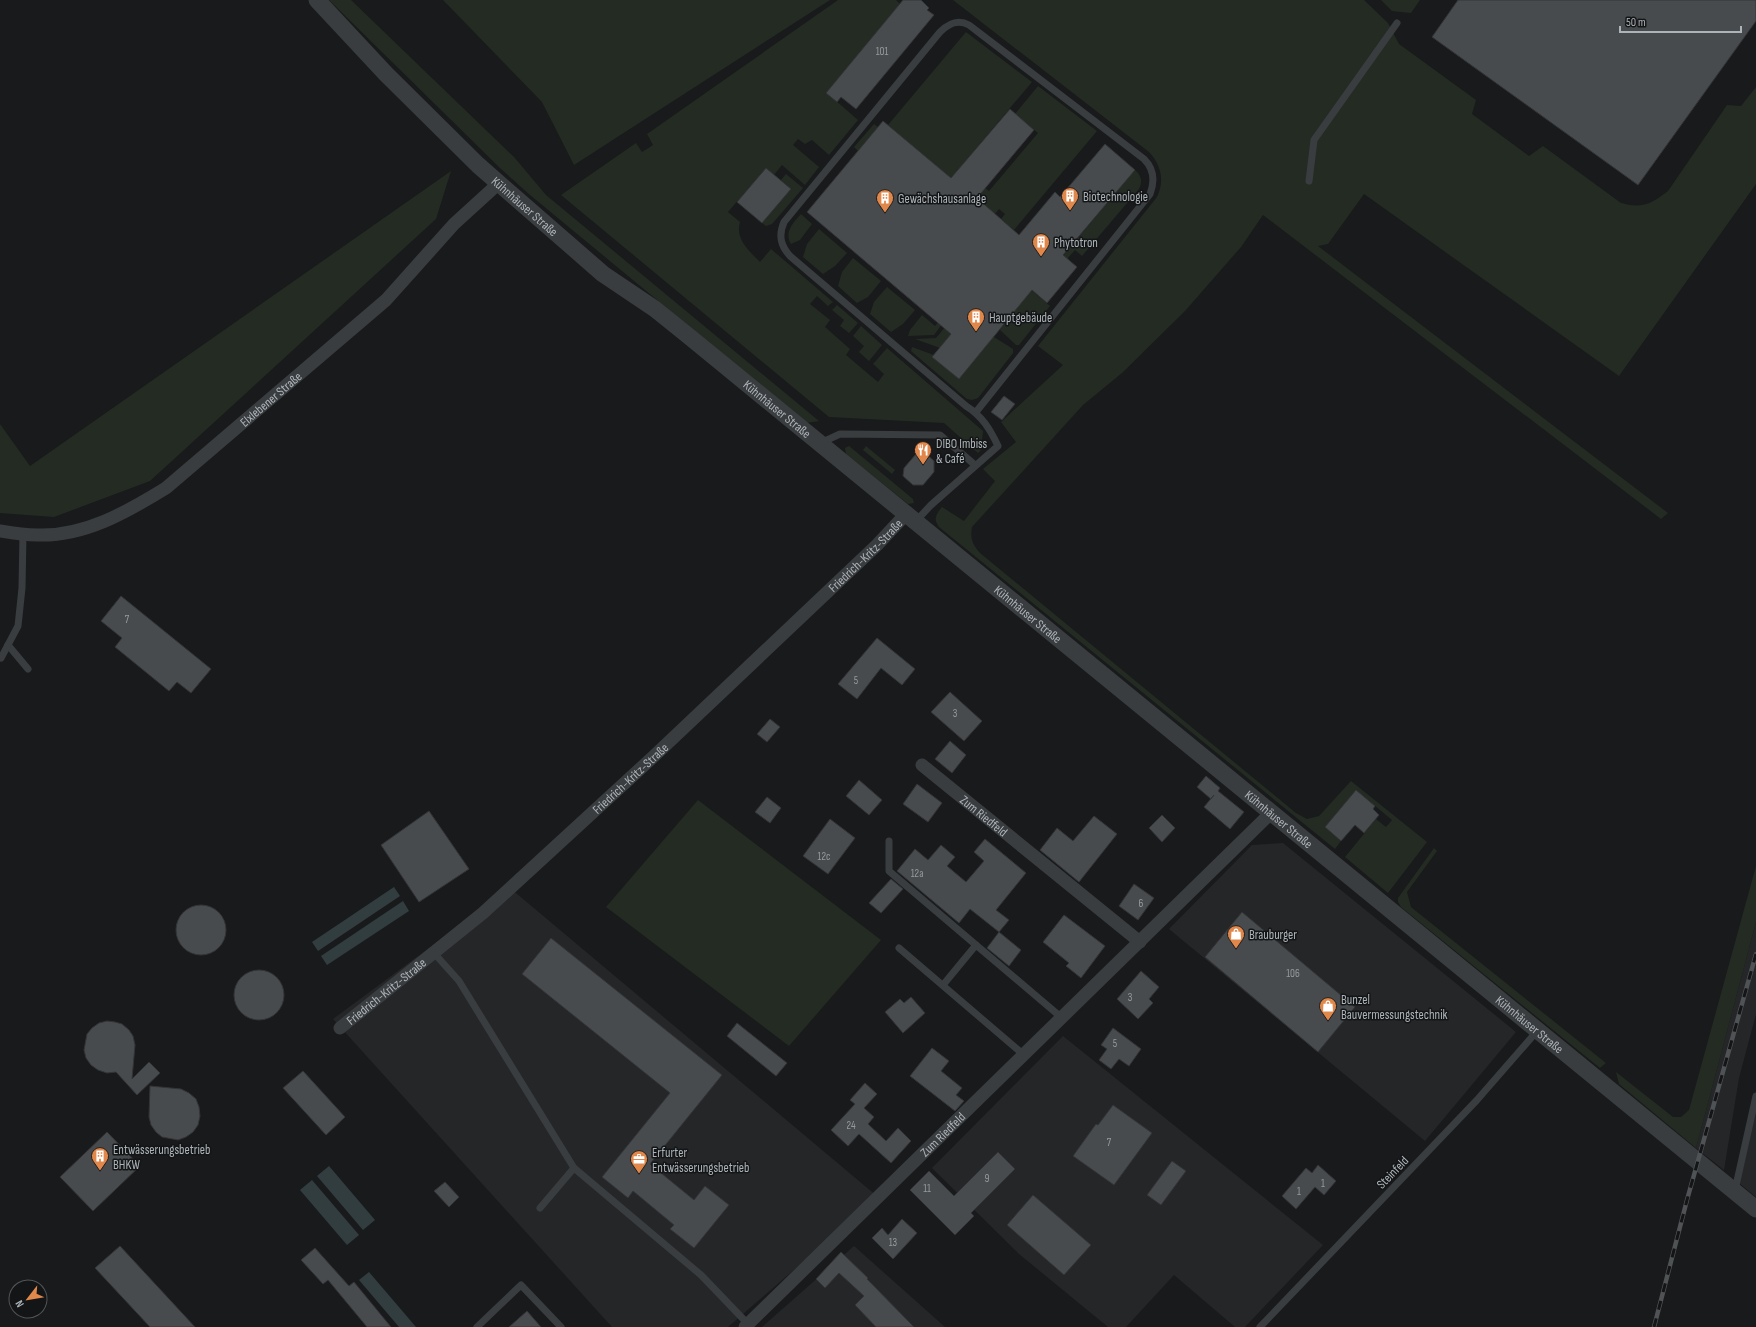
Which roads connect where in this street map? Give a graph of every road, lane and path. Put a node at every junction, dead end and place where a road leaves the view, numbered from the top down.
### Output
1 (317, 0) edge
2 (1397, 23) dead end
3 (1309, 181) dead end
4 (499, 183) junction
5 (976, 412) junction
6 (822, 446) junction
7 (975, 465) junction
8 (911, 518) junction
9 (0, 532) edge
10 (23, 534) junction
11 (8, 645) junction
12 (1, 658) dead end
13 (28, 669) dead end
14 (922, 765) dead end
15 (1271, 813) junction
16 (889, 841) dead end
17 (1140, 942) junction
18 (976, 946) junction
19 (899, 948) dead end
20 (434, 952) junction
21 (943, 985) junction
22 (1062, 1018) junction
23 (340, 1028) dead end
24 (1538, 1030) junction
25 (1024, 1055) junction
26 (1756, 1096) edge
27 (574, 1168) junction
28 (1735, 1191) junction
29 (540, 1208) dead end
30 (1756, 1209) edge
31 (746, 1326) edge
32 (477, 1327) edge
33 (561, 1327) edge
34 (1260, 1327) edge

1 - 4 street, Kühnhäuser Straße
2 - 3 lane
4 - 6 street, Kühnhäuser Straße
4 - 10 street, Elxlebener Straße
5 - 5 lane
5 - 7 lane
6 - 7 lane
6 - 8 street, Kühnhäuser Straße
7 - 8 lane
8 - 15 street, Kühnhäuser Straße
8 - 20 street, Friedrich-Kritz-Straße
9 - 10 street, Elxlebener Straße
10 - 11 lane
11 - 12 lane
11 - 13 lane
14 - 17 street, Zum Riedfeld
15 - 17 street, Zum Riedfeld
15 - 24 street, Kühnhäuser Straße
16 - 18 lane
17 - 22 street, Zum Riedfeld
18 - 21 lane
18 - 22 lane
19 - 21 lane
20 - 23 street, Friedrich-Kritz-Straße
20 - 27 lane
21 - 25 lane
22 - 25 street, Zum Riedfeld
24 - 28 street, Kühnhäuser Straße
24 - 34 lane, Steinfeld
25 - 31 street, Zum Riedfeld
26 - 28 lane
27 - 29 lane
27 - 31 lane
28 - 30 street, Kühnhäuser Straße
32 - 33 lane

